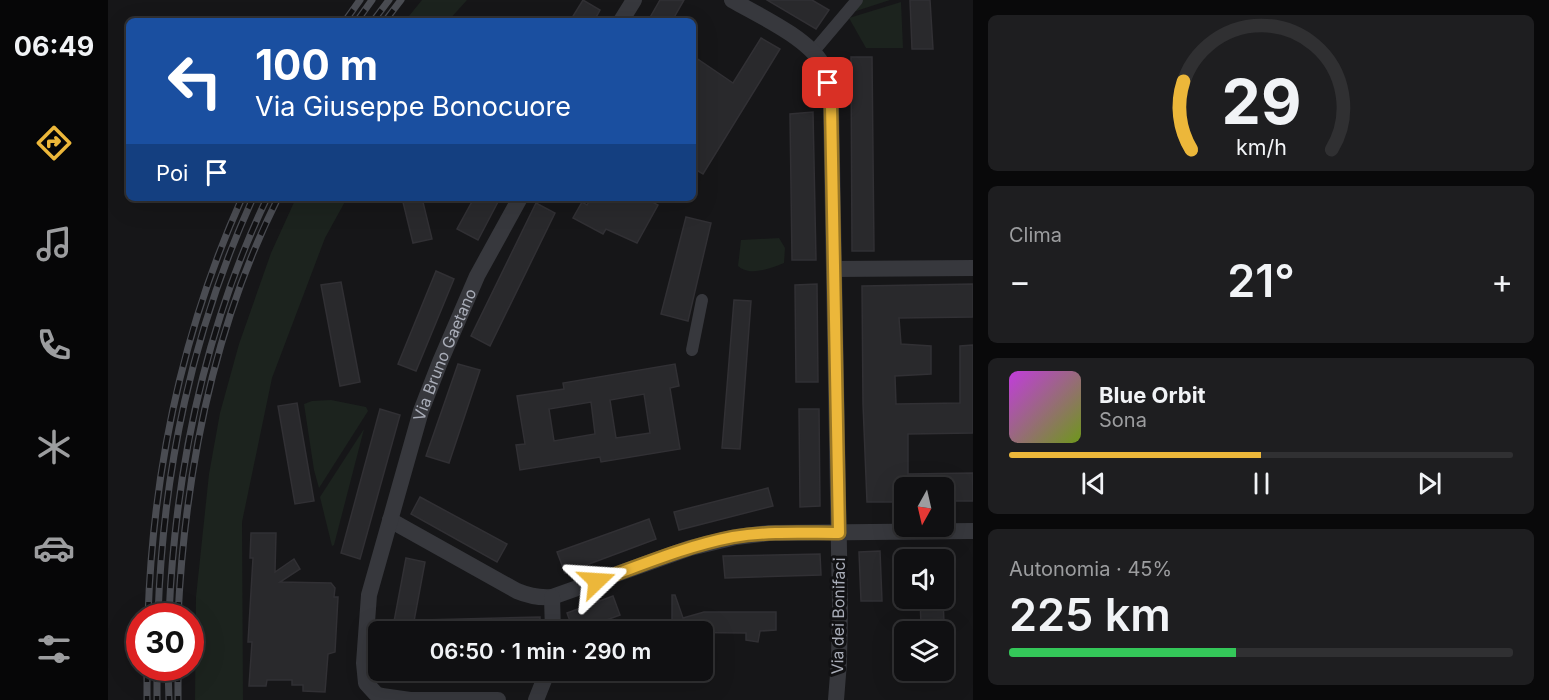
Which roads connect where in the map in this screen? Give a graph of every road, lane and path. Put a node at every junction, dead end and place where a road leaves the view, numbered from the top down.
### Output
1 (634, 0) edge
2 (732, 0) edge
3 (856, 0) edge
4 (623, 18) edge
5 (813, 52) junction
6 (518, 201) edge
7 (973, 268) edge
8 (834, 269) junction
9 (702, 300) dead end
10 (692, 350) dead end
11 (390, 520) junction
12 (973, 531) edge
13 (839, 533) junction
14 (552, 597) junction
15 (553, 621) edge
16 (544, 681) edge
17 (498, 700) edge
18 (536, 700) edge
19 (836, 700) edge

1 - 4 street
2 - 5 street
3 - 5 street
5 - 8 street, Via dei Bonifaci
6 - 11 street, Via Bruno Gaetano
7 - 8 street
8 - 13 street, Via dei Bonifaci
9 - 10 street
11 - 14 street
11 - 17 street, Via Bruno Gaetano
12 - 13 street
13 - 14 street
13 - 19 street, Via dei Bonifaci
14 - 15 street
16 - 18 street

